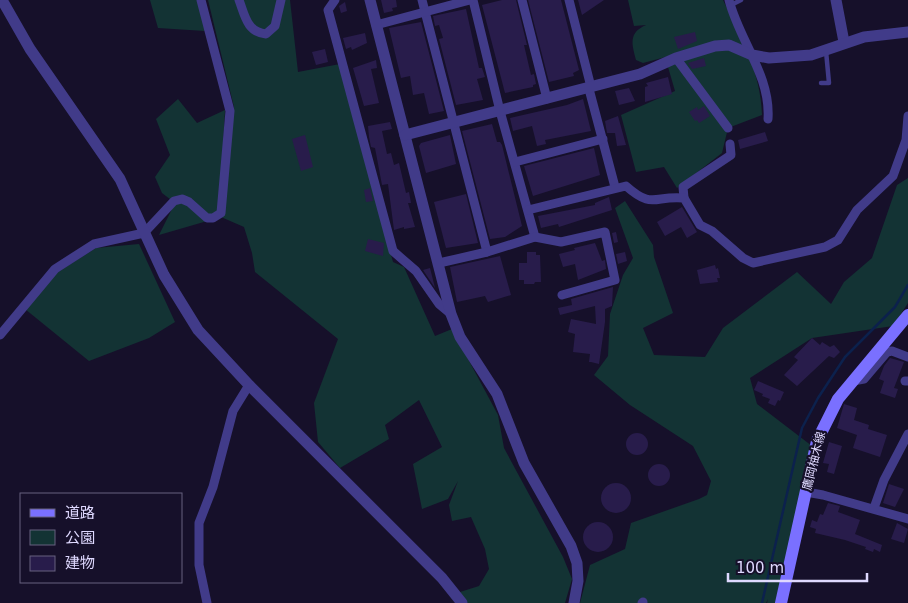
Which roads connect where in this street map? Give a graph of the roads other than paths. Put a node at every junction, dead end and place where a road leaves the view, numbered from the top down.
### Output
1 (2, 0) edge
2 (201, 0) edge
3 (239, 0) edge
4 (281, 0) edge
5 (335, 0) edge
6 (370, 0) edge
7 (422, 0) edge
8 (471, 0) edge
9 (522, 0) edge
10 (569, 0) edge
11 (741, 0) edge
12 (836, 0) edge
13 (729, 3) edge
14 (425, 12) junction
15 (376, 25) junction
16 (908, 32) edge
17 (844, 42) junction
18 (826, 51) junction
19 (752, 55) junction
20 (676, 58) junction
21 (821, 83) dead end
22 (590, 88) junction
23 (547, 99) junction
24 (500, 111) junction
25 (908, 116) edge
26 (768, 119) dead end
27 (453, 122) junction
28 (728, 128) dead end
29 (405, 134) junction
30 (602, 139) junction
31 (730, 144) dead end
32 (514, 162) junction
33 (615, 187) junction
34 (684, 198) junction
35 (528, 210) junction
36 (144, 233) junction
37 (535, 237) junction
38 (487, 252) junction
39 (439, 263) junction
40 (562, 295) dead end
41 (451, 314) junction
42 (908, 315) edge
43 (0, 335) edge
44 (908, 357) edge
45 (853, 381) junction
46 (249, 385) junction
47 (908, 434) edge
48 (806, 492) junction
49 (874, 508) junction
50 (908, 520) edge
51 (207, 603) edge
52 (462, 603) edge
53 (574, 603) edge
54 (781, 603) edge

1 - 36 street
2 - 36 street
3 - 4 street
5 - 41 street
6 - 15 street
7 - 14 street
8 - 14 street
8 - 24 street
9 - 23 street
10 - 22 street
11 - 13 lane
12 - 17 street
13 - 19 street
14 - 15 street
14 - 27 street
15 - 29 street
16 - 17 street
17 - 18 street
18 - 19 street
18 - 21 lane
19 - 20 street
19 - 26 street
20 - 22 street
20 - 28 street
22 - 23 street
22 - 30 street
23 - 24 street
24 - 27 street
24 - 32 street
25 - 34 street
27 - 29 street
27 - 38 street
29 - 39 street
30 - 32 street
30 - 33 street
31 - 34 street
32 - 35 street
33 - 34 street
33 - 35 street
35 - 37 street
36 - 43 street
36 - 46 street
37 - 38 street
37 - 40 street
38 - 39 street
39 - 41 street
41 - 53 street
42 - 45 main road, 鷹岡柚木線
44 - 45 street
45 - 48 main road, 鷹岡柚木線
46 - 51 street
46 - 52 street
47 - 49 street
48 - 49 street
48 - 54 main road, 鷹岡柚木線
49 - 50 street

